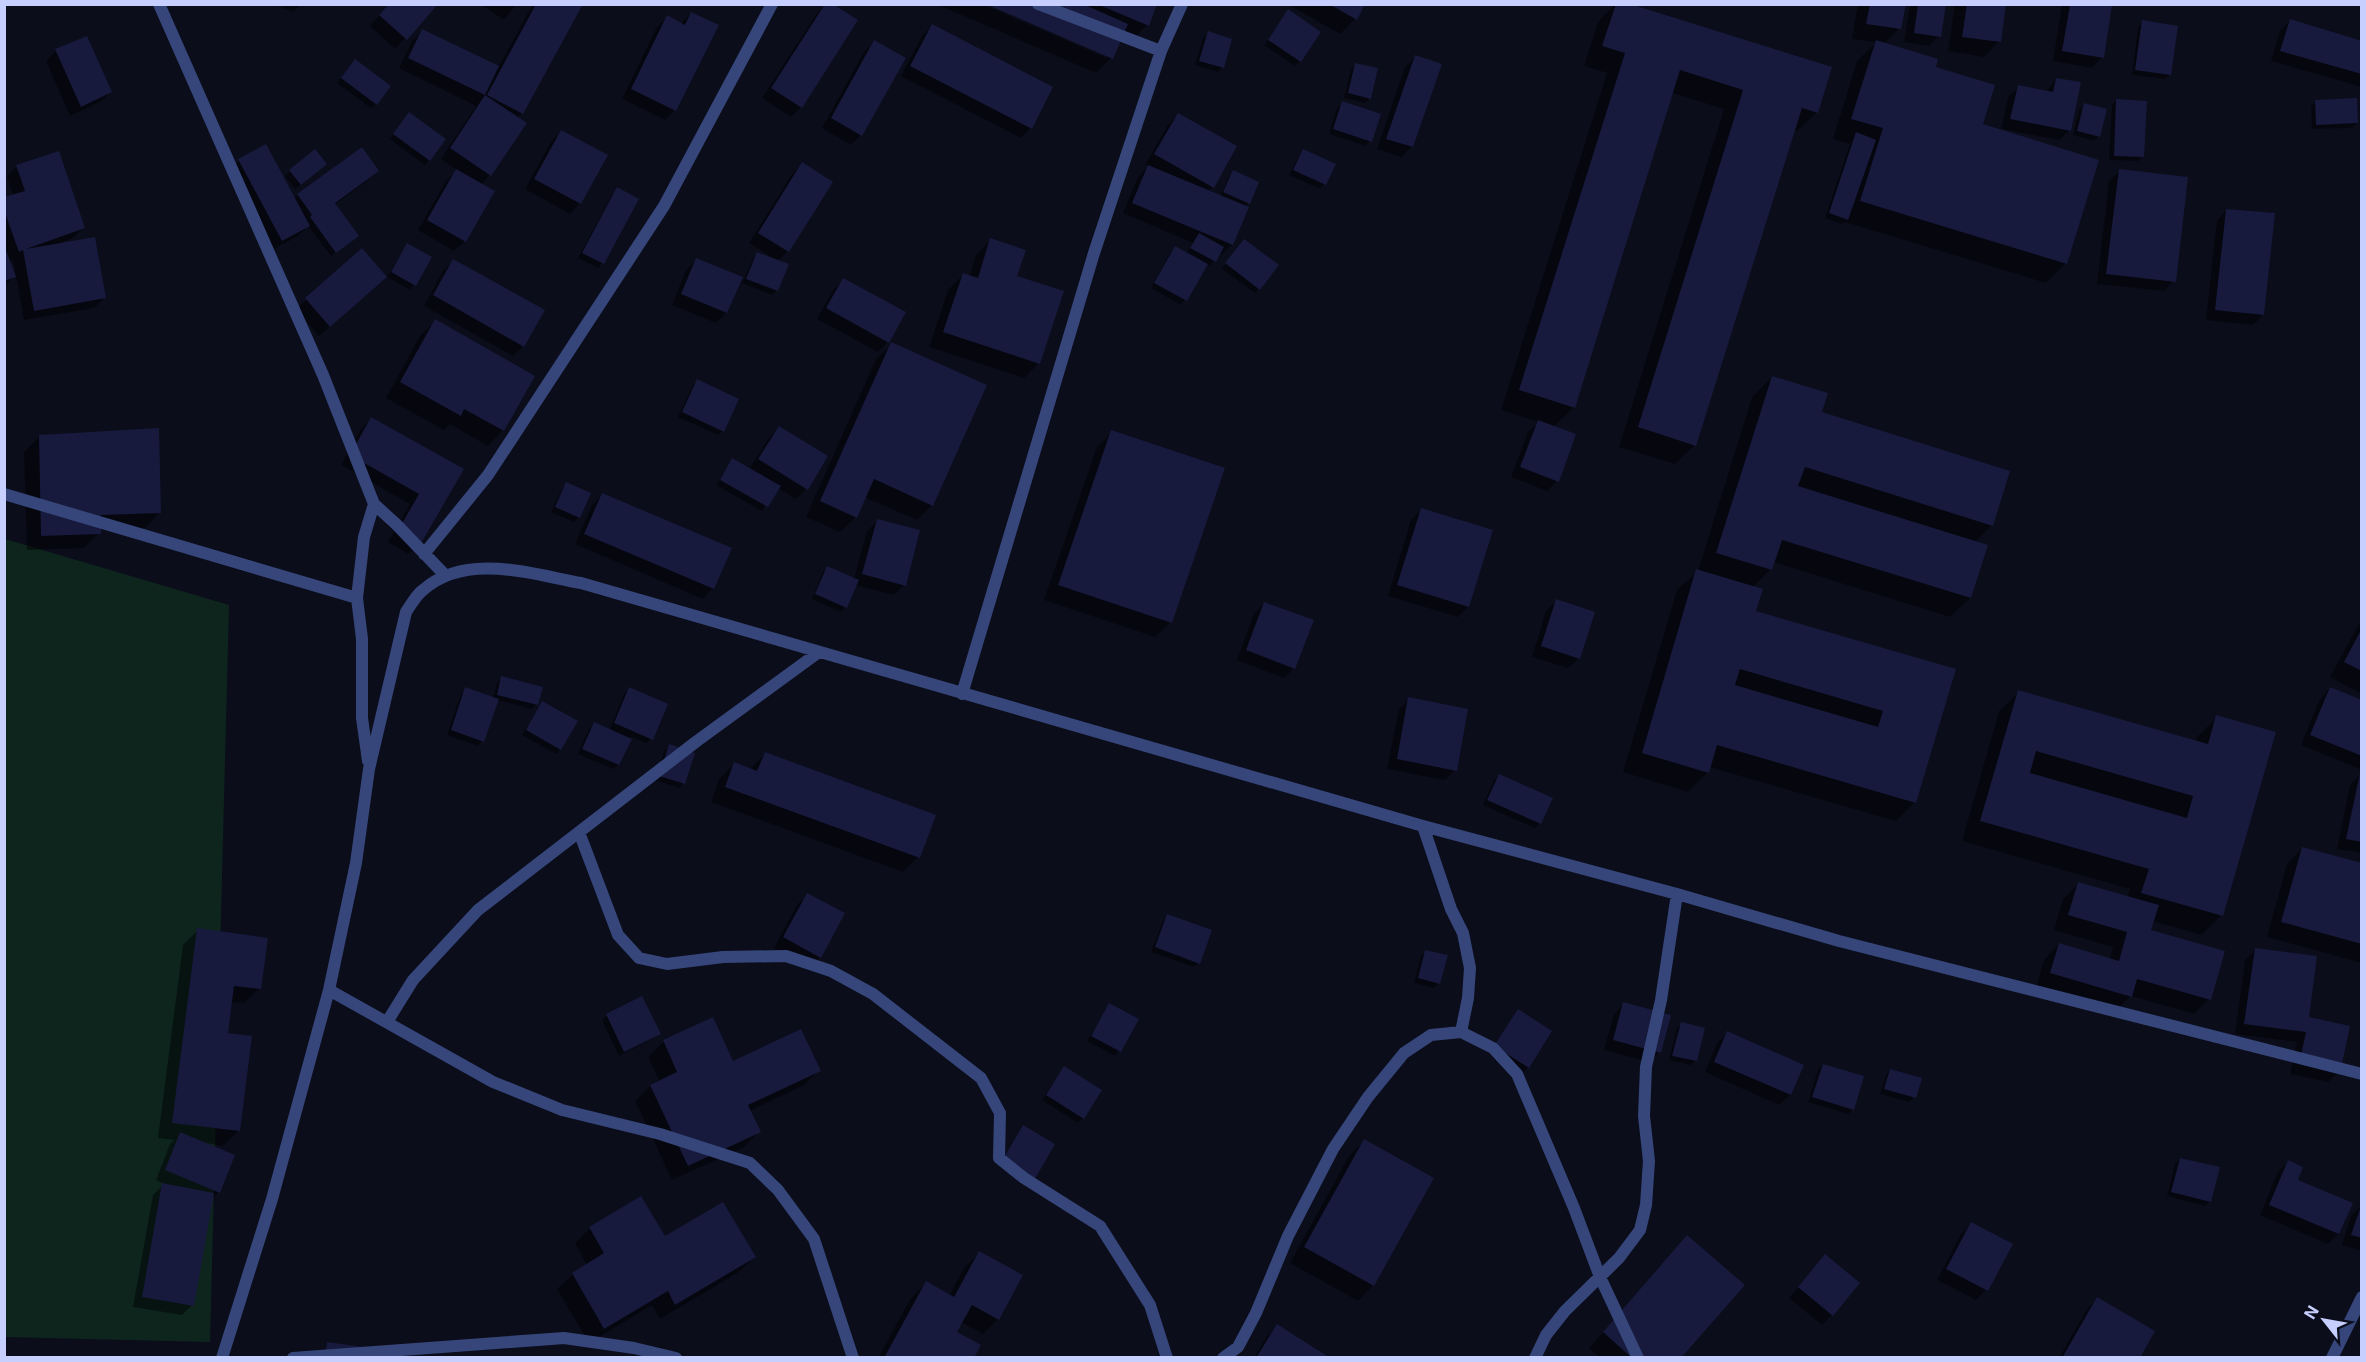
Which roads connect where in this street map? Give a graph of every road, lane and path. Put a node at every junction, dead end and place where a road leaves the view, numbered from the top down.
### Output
1 (159, 4) edge
2 (772, 4) edge
3 (1038, 4) edge
4 (1182, 4) edge
5 (1161, 51) junction
6 (4, 494) edge
7 (374, 504) junction
8 (424, 554) junction
9 (445, 575) junction
10 (357, 598) junction
11 (819, 652) junction
12 (962, 694) junction
13 (369, 769) junction
14 (1423, 826) junction
15 (579, 832) junction
16 (1677, 894) junction
17 (329, 990) junction
18 (387, 1022) junction
19 (1461, 1032) junction
20 (2361, 1074) edge
21 (1600, 1277) junction
22 (2361, 1297) edge
23 (222, 1358) edge
24 (293, 1358) edge
25 (676, 1358) edge
26 (854, 1358) edge
27 (1167, 1358) edge
28 (1223, 1358) edge
29 (1535, 1358) edge
30 (1638, 1358) edge
31 (2332, 1358) edge

1 - 7 street
2 - 8 street
3 - 5 street
4 - 5 street
5 - 12 street
6 - 10 street
7 - 8 street
7 - 10 street
8 - 9 street
9 - 11 street
9 - 13 street
10 - 13 street
11 - 12 street
11 - 15 street
12 - 14 street
13 - 17 street
14 - 16 street
14 - 19 street
15 - 18 street
15 - 27 street
16 - 20 street
16 - 21 street
17 - 18 street
17 - 23 street
18 - 26 street
19 - 21 street
19 - 28 street
21 - 29 street
21 - 30 street
22 - 31 street
24 - 25 street

